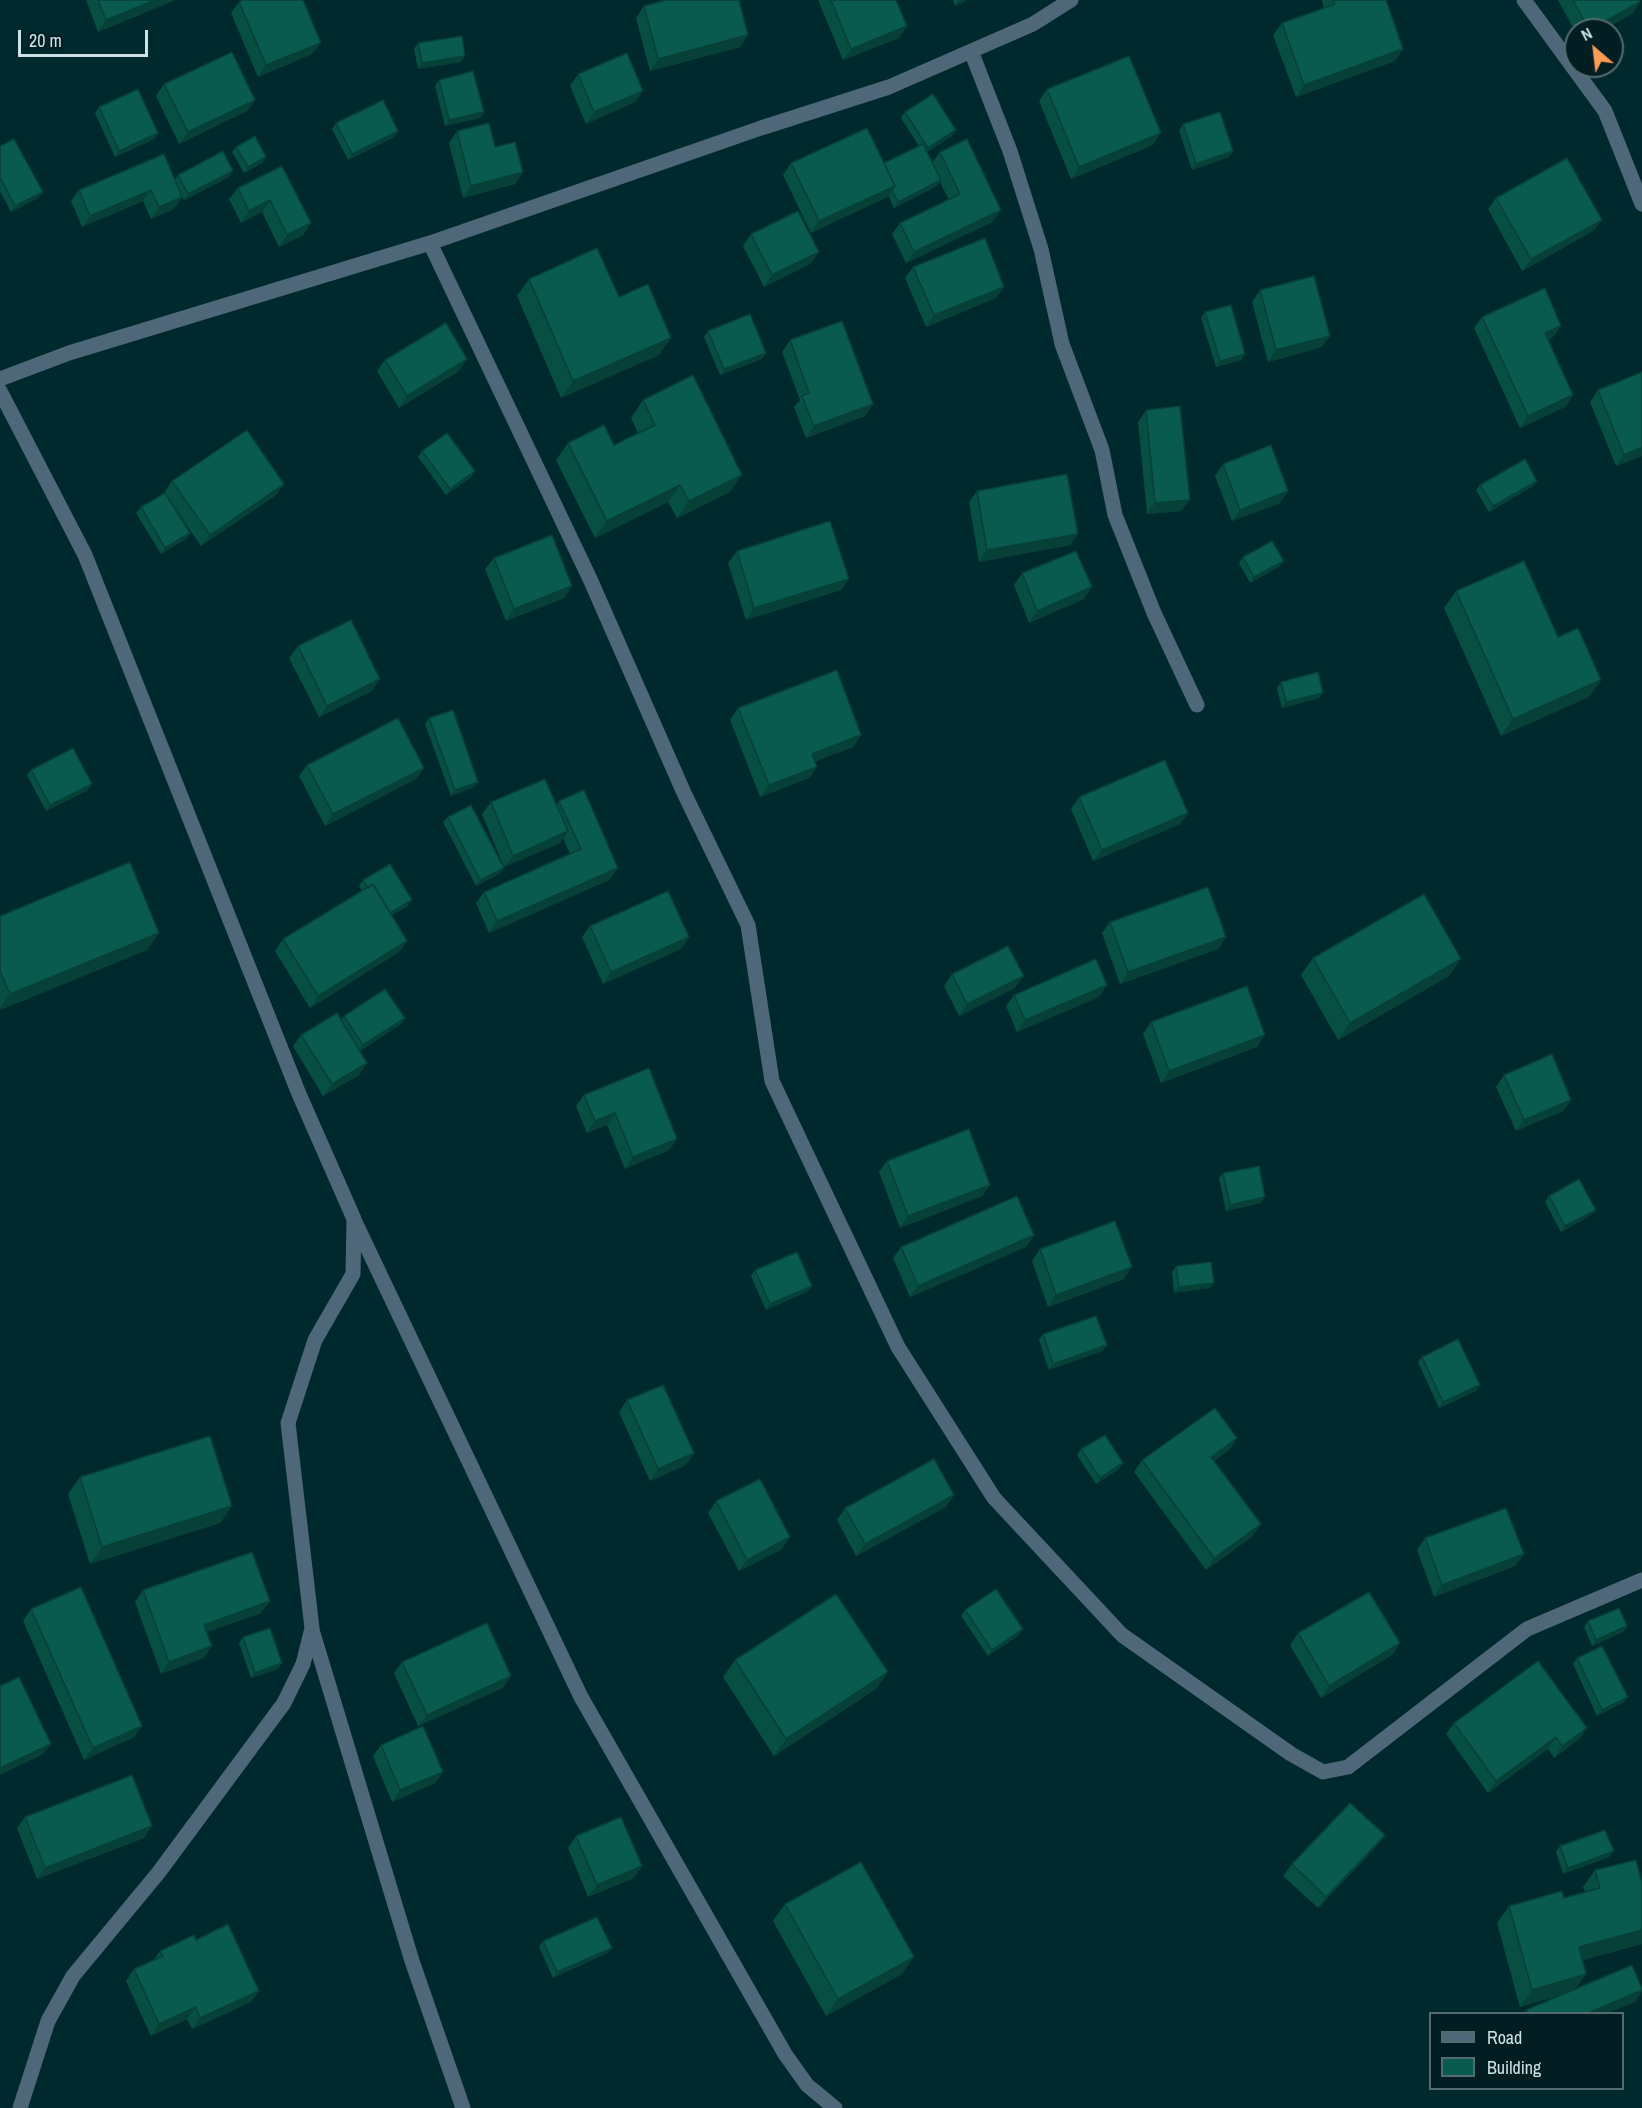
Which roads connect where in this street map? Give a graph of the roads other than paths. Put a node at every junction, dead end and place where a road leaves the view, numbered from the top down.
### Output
1 (1071, 0) edge
2 (1524, 0) edge
3 (971, 51) junction
4 (1642, 204) edge
5 (430, 243) junction
6 (0, 379) edge
7 (0, 391) edge
8 (1197, 705) dead end
9 (354, 1219) junction
10 (1642, 1580) edge
11 (312, 1628) junction
12 (20, 2108) edge
13 (463, 2108) edge
14 (835, 2108) edge

1 - 3 street
2 - 4 street
3 - 5 street
3 - 8 street
5 - 6 street
5 - 10 street
7 - 9 street
9 - 11 street
9 - 14 street
11 - 12 street
11 - 13 street

